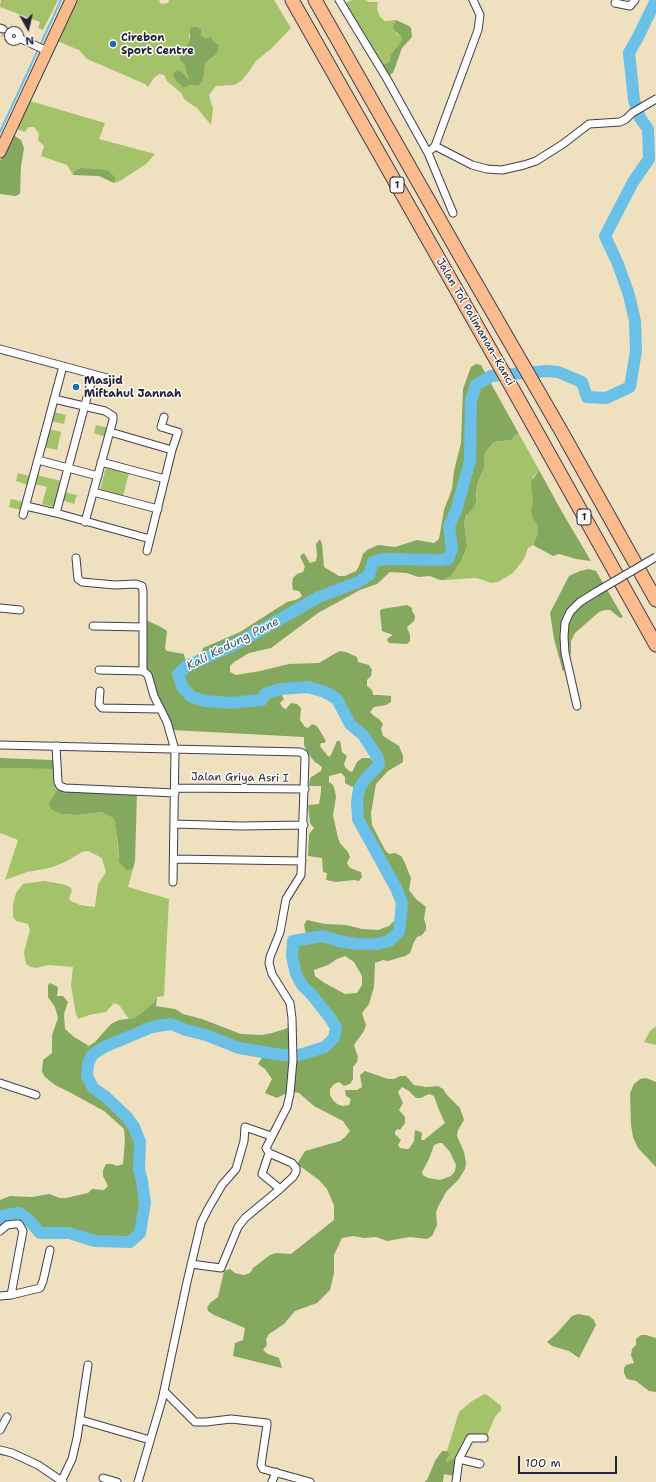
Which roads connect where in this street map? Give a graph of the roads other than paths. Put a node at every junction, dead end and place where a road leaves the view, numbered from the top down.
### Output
1 (71, 0) edge
2 (292, 0) edge
3 (315, 0) edge
4 (339, 0) edge
5 (473, 0) edge
6 (635, 0) edge
7 (615, 3) dead end
8 (4, 32) tunnel mouth
9 (44, 50) junction
10 (656, 99) edge
11 (435, 146) junction
12 (0, 152) edge
13 (428, 153) junction
14 (453, 213) dead end
15 (0, 349) edge
16 (63, 366) junction
17 (93, 375) junction
18 (107, 378) dead end
19 (54, 399) junction
20 (85, 406) junction
21 (164, 417) dead end
22 (110, 432) junction
23 (172, 450) junction
24 (38, 460) junction
25 (101, 462) junction
26 (68, 468) junction
27 (98, 476) junction
28 (165, 479) junction
29 (94, 492) junction
30 (26, 506) junction
31 (158, 508) junction
32 (56, 513) junction
33 (23, 515) dead end
34 (85, 522) junction
35 (150, 539) junction
36 (147, 551) dead end
37 (656, 557) edge
38 (76, 558) dead end
39 (656, 600) edge
40 (0, 608) edge
41 (20, 610) dead end
42 (93, 626) dead end
43 (143, 627) junction
44 (656, 645) edge
45 (99, 670) dead end
46 (143, 671) junction
47 (100, 691) dead end
48 (577, 706) dead end
49 (160, 709) junction
50 (0, 745) edge
51 (56, 746) junction
52 (175, 750) junction
53 (305, 790) junction
54 (175, 791) junction
55 (174, 824) junction
56 (304, 825) junction
57 (174, 859) junction
58 (302, 860) junction
59 (173, 882) dead end
60 (0, 1083) edge
61 (36, 1095) dead end
62 (271, 1136) junction
63 (269, 1153) junction
64 (280, 1189) junction
65 (0, 1231) edge
66 (50, 1250) dead end
67 (191, 1264) junction
68 (11, 1295) junction
69 (0, 1296) edge
70 (88, 1365) dead end
71 (164, 1391) junction
72 (7, 1417) dead end
73 (81, 1420) junction
74 (0, 1430) edge
75 (484, 1438) dead end
76 (150, 1440) junction
77 (0, 1450) edge
78 (460, 1459) junction
79 (480, 1464) dead end
80 (276, 1472) junction
81 (103, 1478) dead end
82 (62, 1482) edge
83 (117, 1482) edge
84 (138, 1482) edge
85 (272, 1482) edge
86 (310, 1482) edge
87 (456, 1482) edge

1 - 9 main road
2 - 44 highway, Jalan Tol Palimanan–Kanci / 1
3 - 39 highway, Jalan Tol Palimanan–Kanci / 1
4 - 13 street
5 - 11 street
6 - 7 street
8 - 9 street
9 - 12 main road
10 - 11 street
11 - 13 street
13 - 14 street
15 - 16 street
16 - 17 street
16 - 19 street
17 - 18 street
17 - 20 street
19 - 20 street
19 - 24 street
20 - 22 street
20 - 26 street
21 - 23 street
22 - 23 street
22 - 25 street
23 - 28 street
24 - 26 street
24 - 30 street
25 - 27 street
25 - 28 street
26 - 27 street
26 - 32 street
27 - 29 street
28 - 31 street
29 - 31 street
29 - 34 street
30 - 32 street
30 - 33 street
31 - 35 street
32 - 34 street
34 - 35 street
35 - 36 street
37 - 48 street, bridge
38 - 43 street
40 - 41 street
42 - 43 street
43 - 46 street
45 - 46 street
46 - 49 street
47 - 49 street
49 - 52 street
50 - 51 street
51 - 52 street
51 - 54 street, Jalan Griya Asri I
52 - 53 street
52 - 54 street
53 - 54 street, Jalan Griya Asri I
53 - 56 street
54 - 55 street
55 - 56 street
55 - 57 street
56 - 58 street
57 - 58 street
57 - 59 street
58 - 62 street
60 - 61 street
62 - 63 street
62 - 67 street
63 - 64 street
63 - 64 street
64 - 67 street
65 - 68 street
66 - 68 street
67 - 71 street
68 - 69 street
70 - 73 street
71 - 76 street
71 - 80 street
72 - 74 street
73 - 76 street
73 - 82 street
75 - 78 street
76 - 84 street
77 - 82 street
78 - 79 street
78 - 87 street
80 - 85 street
80 - 86 street
81 - 83 street

